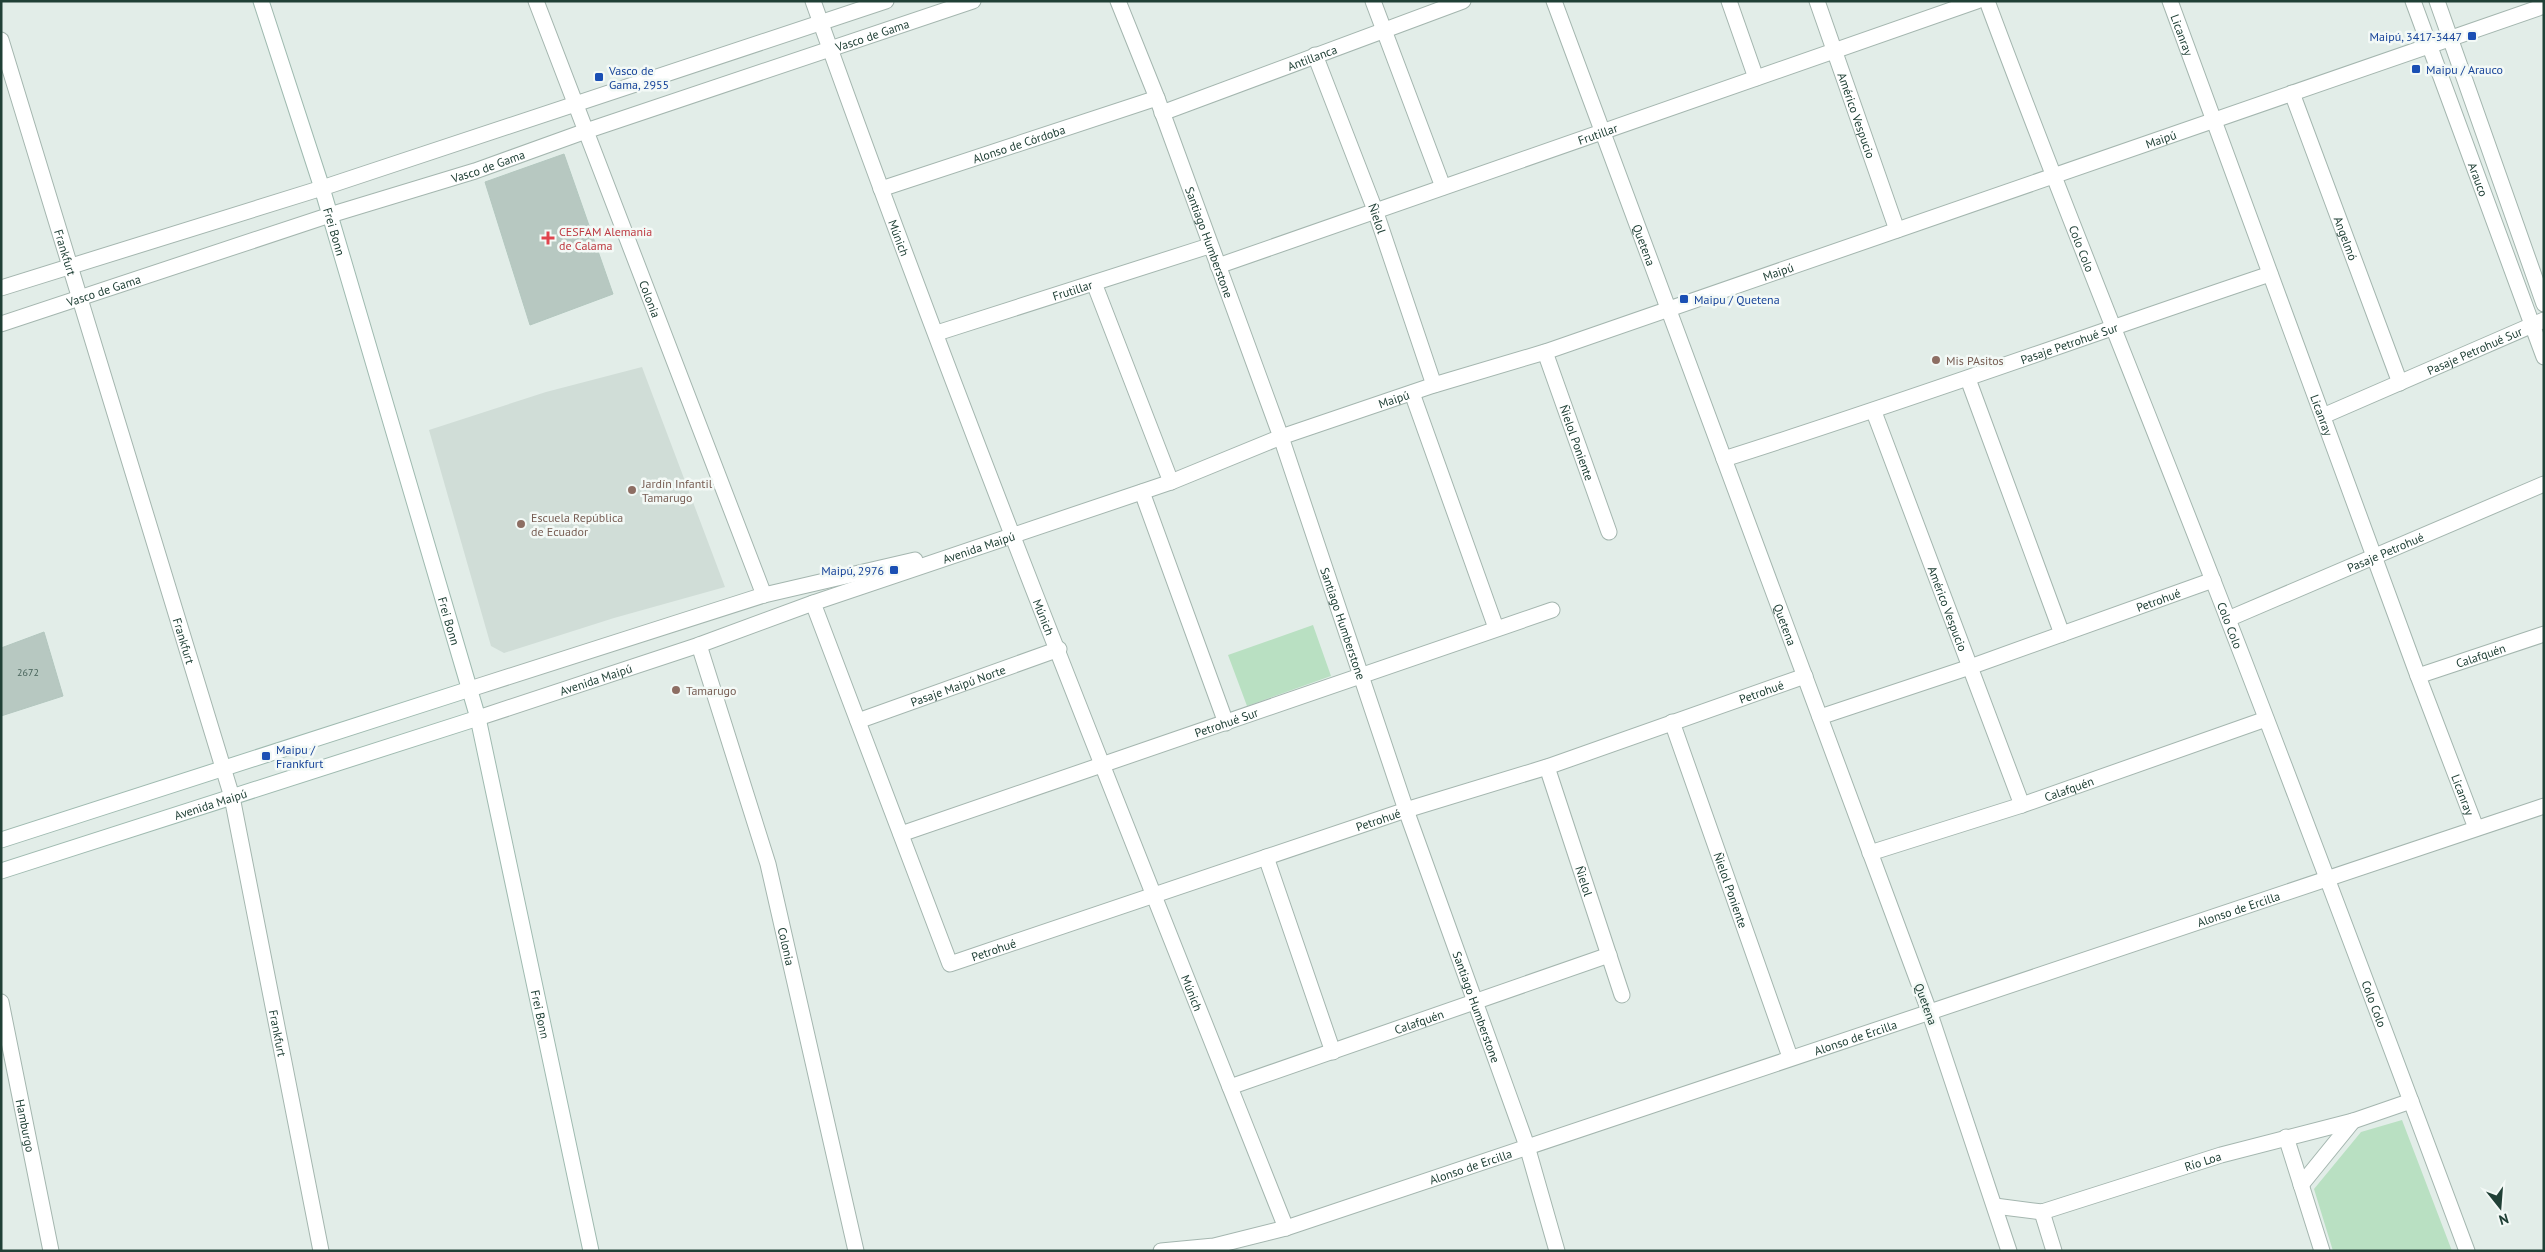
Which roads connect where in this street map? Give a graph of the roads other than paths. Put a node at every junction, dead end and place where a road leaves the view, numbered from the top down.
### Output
1 (262, 1) edge
2 (536, 1) edge
3 (813, 1) edge
4 (886, 1) edge
5 (973, 1) edge
6 (1118, 1) edge
7 (1373, 1) edge
8 (1463, 1) edge
9 (1554, 1) edge
10 (1729, 1) edge
11 (1817, 1) edge
12 (1978, 1) edge
13 (1987, 1) edge
14 (2170, 1) edge
15 (2413, 1) edge
16 (2437, 1) edge
17 (2544, 6) edge
18 (820, 23) junction
19 (1384, 32) junction
20 (2450, 38) junction
21 (1, 40) edge
22 (2429, 46) junction
23 (830, 49) junction
24 (1834, 51) junction
25 (1315, 55) junction
26 (1756, 78) junction
27 (2292, 93) junction
28 (576, 105) junction
29 (1159, 106) junction
30 (2214, 120) junction
31 (586, 131) junction
32 (1603, 131) junction
33 (2052, 176) junction
34 (1442, 187) junction
35 (322, 188) junction
36 (880, 189) junction
37 (1375, 210) junction
38 (330, 215) junction
39 (1897, 230) junction
40 (1210, 246) junction
41 (69, 265) junction
42 (1218, 266) junction
43 (2270, 274) junction
44 (1094, 283) junction
45 (1, 288) edge
46 (80, 299) junction
47 (2544, 304) edge
48 (1668, 309) junction
49 (2538, 322) edge
50 (1, 324) edge
51 (2114, 326) junction
52 (937, 333) junction
53 (1545, 352) junction
54 (2544, 357) edge
55 (1968, 379) junction
56 (2400, 383) junction
57 (1434, 385) junction
58 (1412, 393) junction
59 (1874, 412) junction
60 (2323, 416) junction
61 (1280, 437) junction
62 (1724, 460) junction
63 (1171, 482) junction
64 (2544, 484) edge
65 (1142, 492) junction
66 (1609, 532) dead end
67 (1012, 538) junction
68 (2374, 557) junction
69 (2213, 580) junction
70 (764, 595) junction
71 (813, 603) junction
72 (1552, 610) dead end
73 (2228, 619) junction
74 (1496, 628) junction
75 (2062, 634) junction
76 (2544, 634) edge
77 (699, 645) junction
78 (1059, 649) junction
79 (1970, 667) junction
80 (1362, 676) junction
81 (1805, 676) junction
82 (2418, 676) junction
83 (470, 688) junction
84 (1820, 717) junction
85 (478, 718) junction
86 (2266, 719) junction
87 (858, 721) junction
88 (1672, 722) junction
89 (1226, 723) junction
90 (1103, 766) junction
91 (224, 767) junction
92 (1547, 767) junction
93 (232, 797) junction
94 (2022, 805) junction
95 (2544, 806) edge
96 (1406, 810) junction
97 (2476, 828) junction
98 (901, 834) junction
99 (1, 840) edge
100 (1870, 853) junction
101 (1266, 857) junction
102 (1, 871) edge
103 (2328, 878) junction
104 (1154, 896) junction
105 (1609, 955) junction
106 (1622, 994) dead end
107 (1, 1002) edge
108 (1474, 1003) junction
109 (1929, 1011) junction
110 (1333, 1052) junction
111 (1790, 1058) junction
112 (1230, 1087) junction
113 (2411, 1101) junction
114 (2353, 1120) junction
115 (2286, 1137) junction
116 (1526, 1146) junction
117 (2301, 1185) junction
118 (1995, 1206) junction
119 (2042, 1212) junction
120 (1286, 1228) junction
121 (51, 1251) edge
122 (320, 1251) edge
123 (591, 1251) edge
124 (856, 1251) edge
125 (1161, 1251) edge
126 (1557, 1251) edge
127 (2009, 1251) edge
128 (2054, 1251) edge
129 (2322, 1251) edge
130 (2467, 1251) edge

1 - 35 street, Frei Bonn
2 - 28 street, Colonia
3 - 18 street, Múnich
4 - 18 street
5 - 23 street, Vasco de Gama
6 - 29 street, Santiago Humberstone
7 - 19 street
8 - 19 street, Antillanca
9 - 32 street, Quetena
10 - 26 street
11 - 24 street, Américo Vespucio
12 - 24 street, Frutillar
13 - 33 street, Colo Colo
14 - 30 street, Licanray
15 - 22 street, Arauco
16 - 20 street, Arauco
17 - 20 street, Maipú
18 - 23 street, Múnich
18 - 28 street
19 - 25 street, Antillanca
19 - 34 street
20 - 22 street, Maipú
20 - 47 street, Arauco
21 - 41 street, Frankfurt
22 - 27 street, Maipú
22 - 49 street, Arauco
23 - 31 street, Vasco de Gama
23 - 36 street, Múnich
24 - 26 street, Frutillar
24 - 39 street, Américo Vespucio
25 - 29 street, Antillanca
25 - 37 street, Ñielol
26 - 32 street, Frutillar
27 - 30 street, Maipú
27 - 56 street, Angelmó
28 - 31 street, Colonia
28 - 35 street
29 - 36 street, Alonso de Córdoba
29 - 40 street, Santiago Humberstone
30 - 33 street, Maipú
30 - 43 street, Licanray
31 - 38 street, Vasco de Gama
31 - 70 street, Colonia
32 - 34 street, Frutillar
32 - 48 street, Quetena
33 - 39 street, Maipú
33 - 51 street, Colo Colo
34 - 37 street, Frutillar
35 - 38 street, Frei Bonn
35 - 41 street
36 - 52 street, Múnich
37 - 42 street, Frutillar
37 - 57 street, Ñielol
38 - 46 street, Vasco de Gama
38 - 83 street, Frei Bonn
39 - 48 street, Maipú
40 - 42 street, Santiago Humberstone
40 - 44 street, Frutillar
41 - 45 street
41 - 46 street, Frankfurt
42 - 61 street, Santiago Humberstone
43 - 51 street, Pasaje Petrohué Sur
43 - 60 street, Licanray
44 - 52 street, Frutillar
44 - 63 street
46 - 50 street, Vasco de Gama
46 - 91 street, Frankfurt
48 - 53 street, Maipú
48 - 62 street, Quetena
49 - 54 street, Arauco
49 - 56 street, Pasaje Petrohué Sur
51 - 55 street, Pasaje Petrohué Sur
51 - 69 street, Colo Colo
52 - 67 street, Múnich
53 - 57 street, Maipú
53 - 66 street, Ñielol Poniente
55 - 59 street, Pasaje Petrohué Sur
55 - 75 street
56 - 60 street, Pasaje Petrohué Sur
57 - 58 street, Maipú
58 - 61 street, Maipú
58 - 74 street
59 - 62 street, Pasaje Petrohué Sur
59 - 79 street, Américo Vespucio
60 - 68 street, Licanray
61 - 63 street, Maipú
61 - 80 street, Santiago Humberstone
62 - 81 street, Quetena
63 - 65 street, Maipú
64 - 68 street, Pasaje Petrohué
65 - 67 street, Maipú
65 - 89 street
67 - 70 street, Avenida Maipú
67 - 71 street, Avenida Maipú
67 - 78 street, Múnich
68 - 73 street, Pasaje Petrohué
68 - 82 street, Licanray
69 - 73 street, Colo Colo
69 - 75 street, Petrohué
70 - 83 street, Avenida Maipú
71 - 77 street, Avenida Maipú
71 - 87 street
72 - 74 street, Petrohué Sur
73 - 86 street, Colo Colo
74 - 80 street, Petrohué Sur
75 - 79 street, Petrohué
76 - 82 street, Calafquén
77 - 85 street, Avenida Maipú
77 - 124 street, Colonia
78 - 87 street, Pasaje Maipú Norte
78 - 90 street, Múnich
79 - 84 street, Petrohué
79 - 94 street, Américo Vespucio
80 - 89 street, Petrohué Sur
80 - 96 street, Santiago Humberstone
81 - 84 street, Quetena
81 - 88 street, Petrohué
82 - 97 street, Licanray
83 - 85 street, Frei Bonn
83 - 91 street, Avenida Maipú
84 - 100 street, Quetena
85 - 93 street, Avenida Maipú
85 - 123 street, Frei Bonn
86 - 94 street, Calafquén
86 - 103 street, Colo Colo
87 - 98 street
88 - 92 street, Petrohué
88 - 111 street, Ñielol Poniente
89 - 90 street, Petrohué Sur
90 - 98 street, Petrohué Sur
90 - 104 street, Múnich
91 - 93 street, Frankfurt
91 - 99 street, Avenida Maipú
92 - 96 street, Petrohué
92 - 105 street, Ñielol
93 - 102 street, Avenida Maipú
93 - 122 street, Frankfurt
94 - 100 street, Calafquén
95 - 97 street, Alonso de Ercilla
96 - 101 street, Petrohué
96 - 108 street, Santiago Humberstone
97 - 103 street, Alonso de Ercilla
98 - 104 street, Petrohué
100 - 109 street, Quetena
101 - 104 street, Petrohué
101 - 110 street
103 - 109 street, Alonso de Ercilla
103 - 113 street, Colo Colo
104 - 112 street, Múnich
105 - 106 street, Ñielol
105 - 108 street, Calafquén
107 - 121 street, Hamburgo
108 - 110 street, Calafquén
108 - 116 street, Santiago Humberstone
109 - 111 street, Alonso de Ercilla
109 - 118 street, Quetena
110 - 112 street, Calafquén
111 - 116 street, Alonso de Ercilla
112 - 120 street, Múnich
113 - 114 street, Río Loa
113 - 130 street, Colo Colo
114 - 115 street, Río Loa
114 - 117 street
115 - 117 street
115 - 119 street, Río Loa
116 - 120 street, Alonso de Ercilla
116 - 126 street, Santiago Humberstone
117 - 129 street
118 - 119 street, Río Loa
118 - 127 street, Quetena
119 - 128 street
120 - 125 street, Alonso de Ercilla

